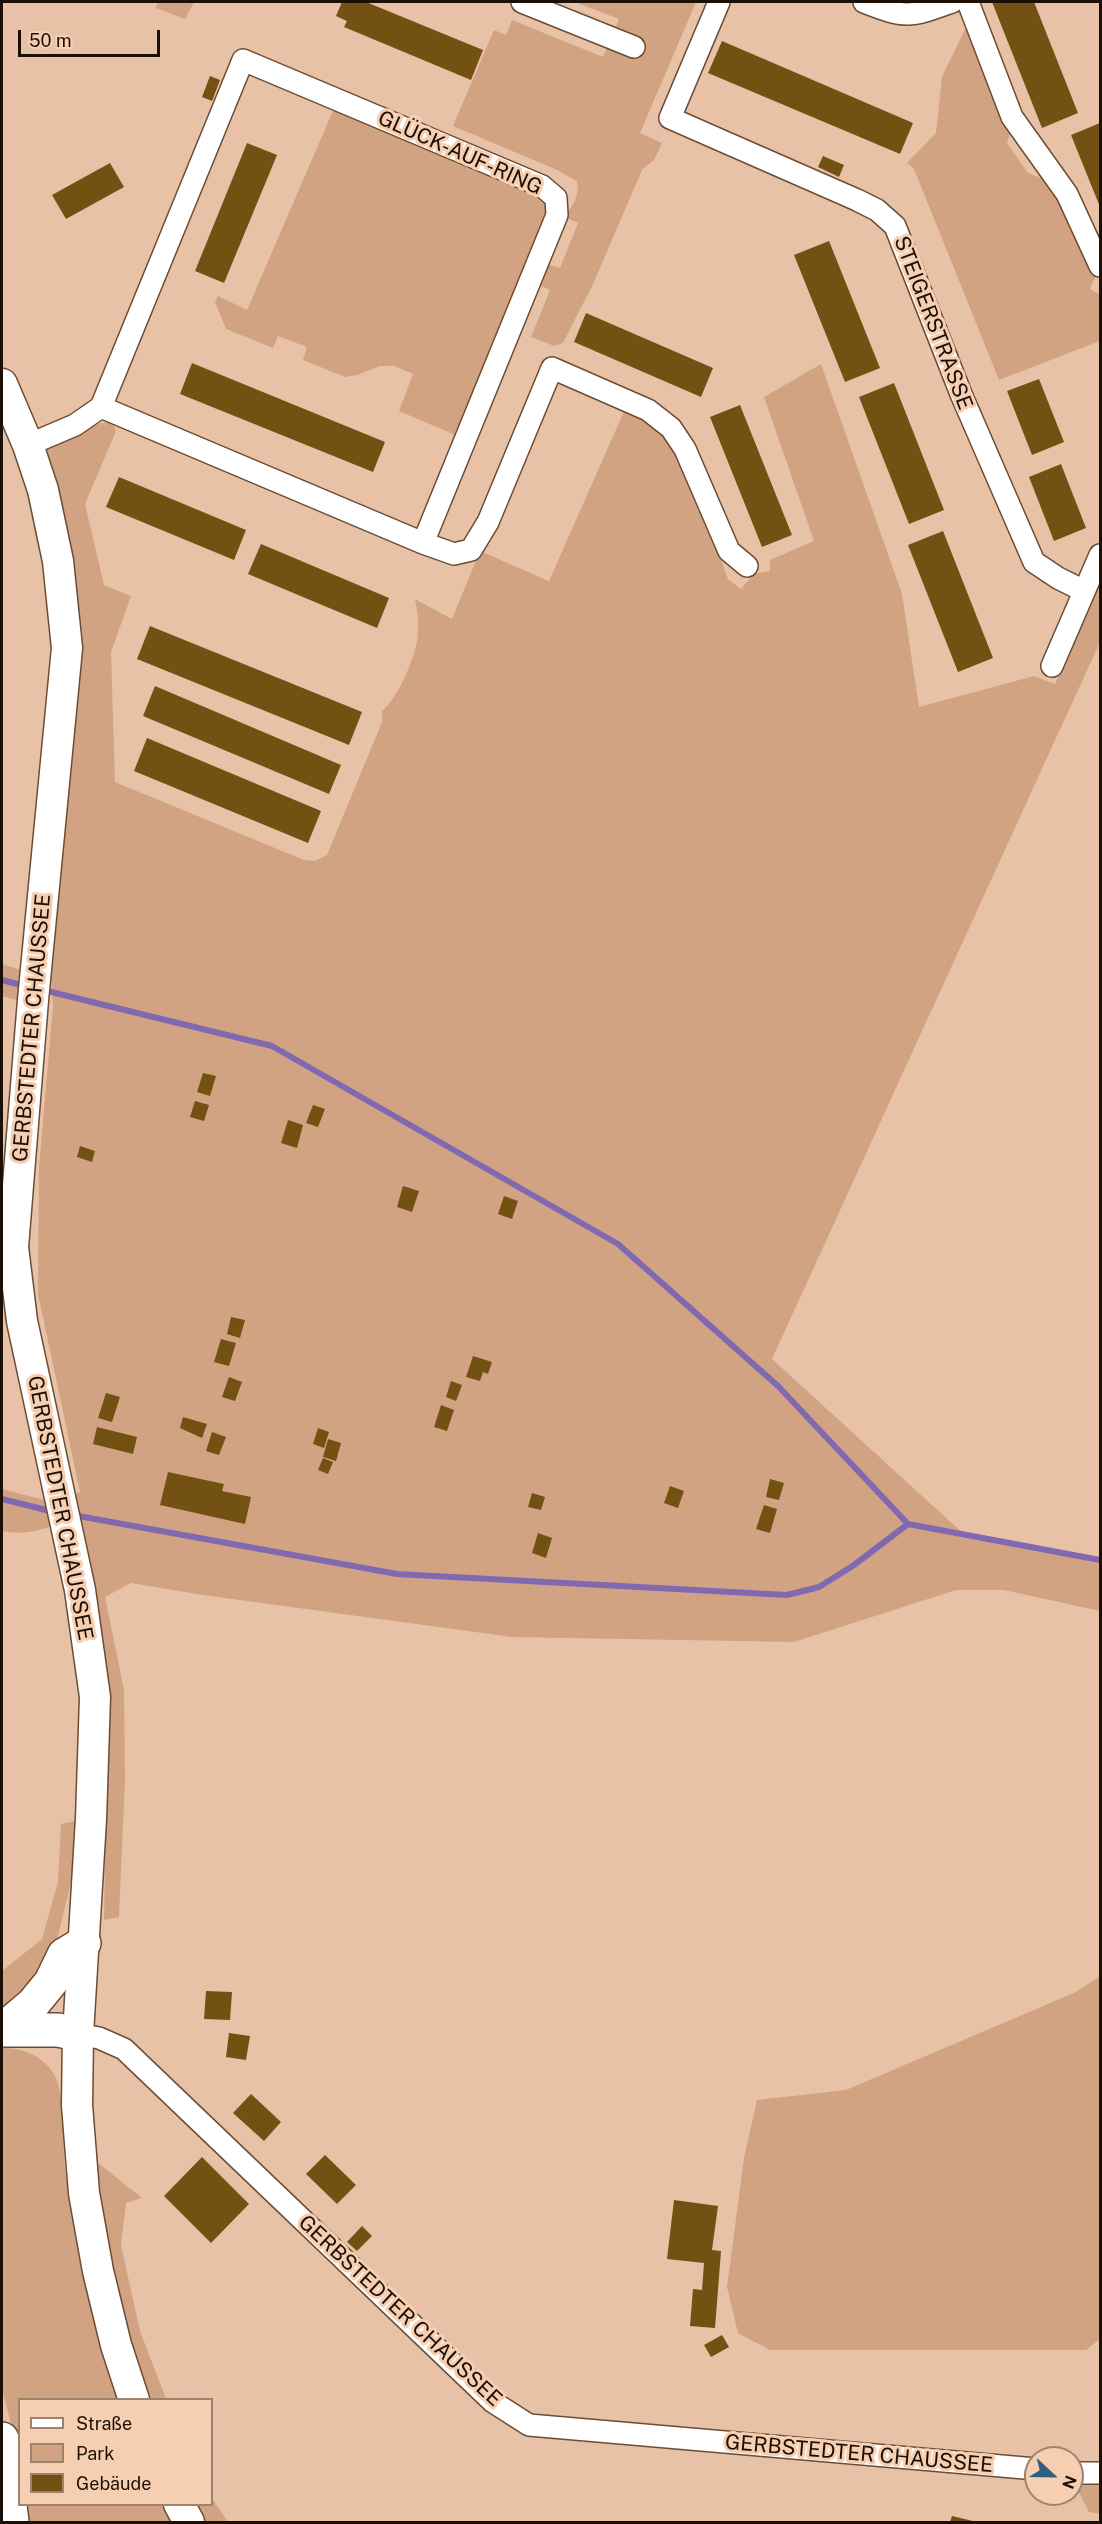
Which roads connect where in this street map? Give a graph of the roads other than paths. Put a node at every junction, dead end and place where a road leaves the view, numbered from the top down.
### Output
1 (522, 2) edge
2 (719, 2) edge
3 (864, 2) edge
4 (952, 2) edge
5 (968, 2) edge
6 (633, 47) dead end
7 (1101, 266) edge
8 (2, 384) edge
9 (101, 407) junction
10 (28, 445) junction
11 (423, 543) junction
12 (1101, 555) edge
13 (747, 566) dead end
14 (1084, 591) junction
15 (1052, 666) dead end
16 (84, 1942) junction
17 (2, 2030) edge
18 (78, 2034) junction
19 (133, 2398) edge
20 (2, 2439) edge
21 (1024, 2468) edge
22 (1084, 2473) edge
23 (1101, 2473) edge
24 (180, 2506) edge
25 (12, 2523) edge
26 (189, 2523) edge

1 - 6 street
2 - 14 street, STEIGERSTRASSE
3 - 4 street
5 - 7 street
8 - 10 main road, GERBSTEDTER CHAUSSEE
9 - 10 street
9 - 11 street
9 - 11 street, GLÜCK-AUF-RING
10 - 16 main road, GERBSTEDTER CHAUSSEE
11 - 13 street
12 - 14 street
14 - 15 street
16 - 17 main road
16 - 18 main road, GERBSTEDTER CHAUSSEE
17 - 18 main road
18 - 19 main road, GERBSTEDTER CHAUSSEE
18 - 21 street, GERBSTEDTER CHAUSSEE
20 - 25 main road
22 - 23 street
24 - 26 main road

